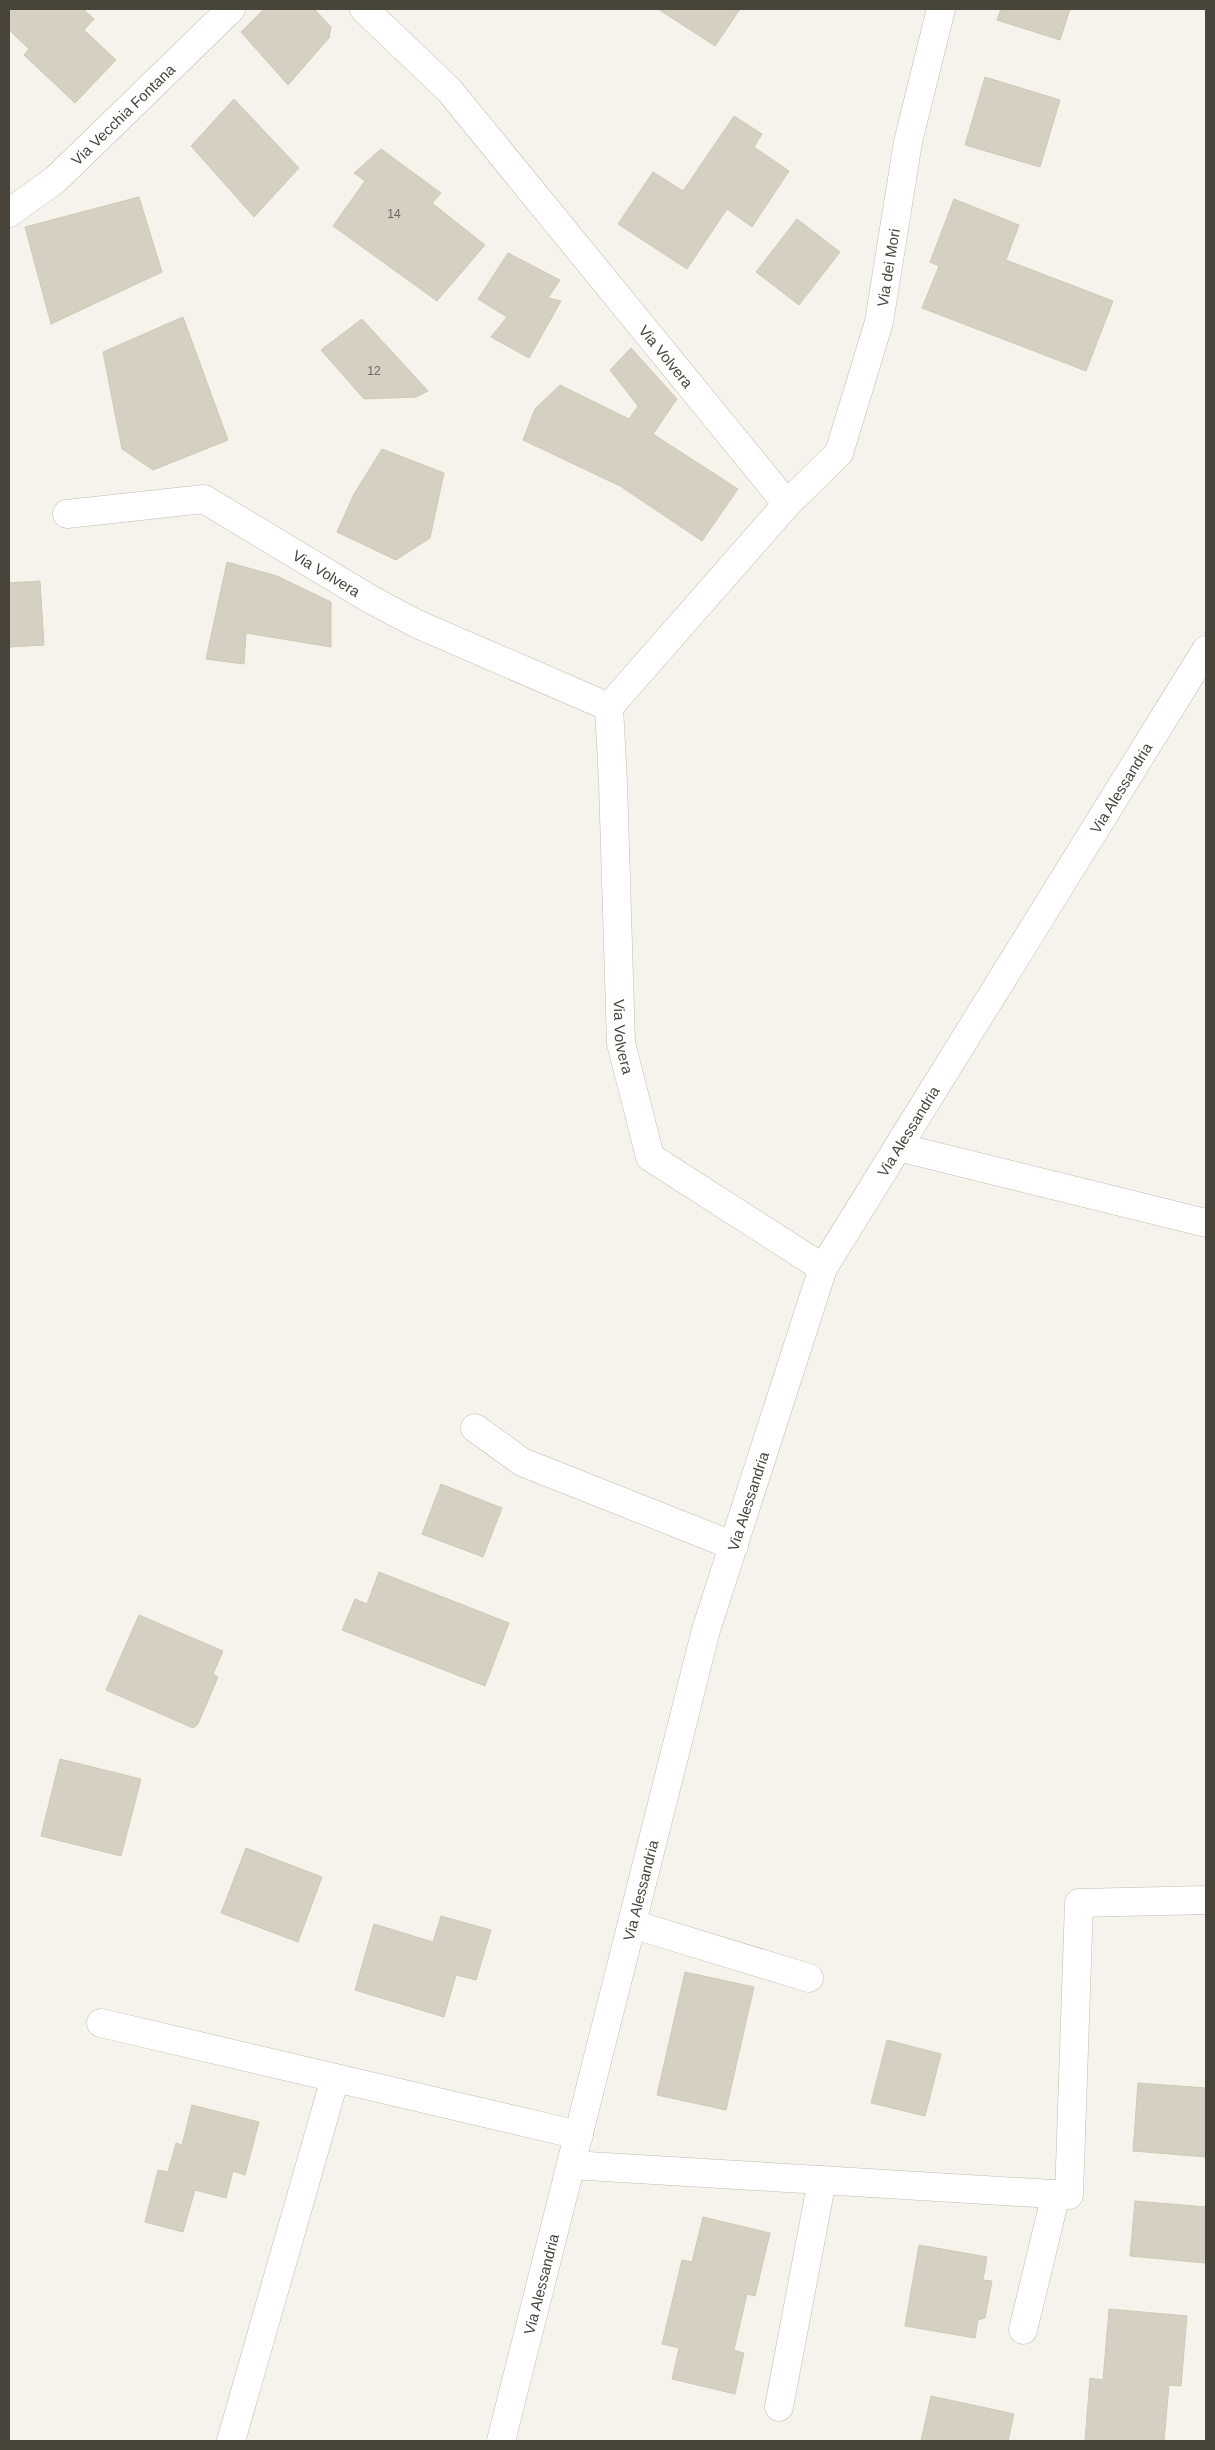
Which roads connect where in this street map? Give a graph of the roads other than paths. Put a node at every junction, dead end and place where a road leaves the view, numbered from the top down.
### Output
1 (230, 9) edge
2 (364, 9) edge
3 (941, 9) edge
4 (9, 213) edge
5 (787, 504) junction
6 (67, 514) dead end
7 (1206, 650) edge
8 (608, 707) junction
9 (898, 1147) junction
10 (1206, 1222) edge
11 (823, 1268) junction
12 (475, 1428) dead end
13 (734, 1546) junction
14 (1206, 1900) edge
15 (632, 1924) junction
16 (809, 1978) dead end
17 (101, 2023) dead end
18 (335, 2078) junction
19 (578, 2136) junction
20 (571, 2165) junction
21 (822, 2180) junction
22 (1056, 2194) junction
23 (1023, 2330) dead end
24 (779, 2408) dead end
25 (231, 2441) edge
26 (501, 2441) edge

1 - 4 street, Via Vecchia Fontana
2 - 5 street, Via Volvera
3 - 5 street, Via dei Mori
5 - 8 street
6 - 8 street, Via Volvera
7 - 9 street, Via Alessandria
8 - 11 street, Via Volvera
9 - 10 street
9 - 11 street, Via Alessandria
11 - 13 street, Via Alessandria
12 - 13 street
13 - 15 street, Via Alessandria
14 - 22 street
15 - 16 street
15 - 19 street, Via Alessandria
17 - 18 street
18 - 19 street
18 - 25 street
19 - 20 street, Via Alessandria
20 - 21 street
20 - 26 street, Via Alessandria
21 - 22 street
21 - 24 street
22 - 23 street

